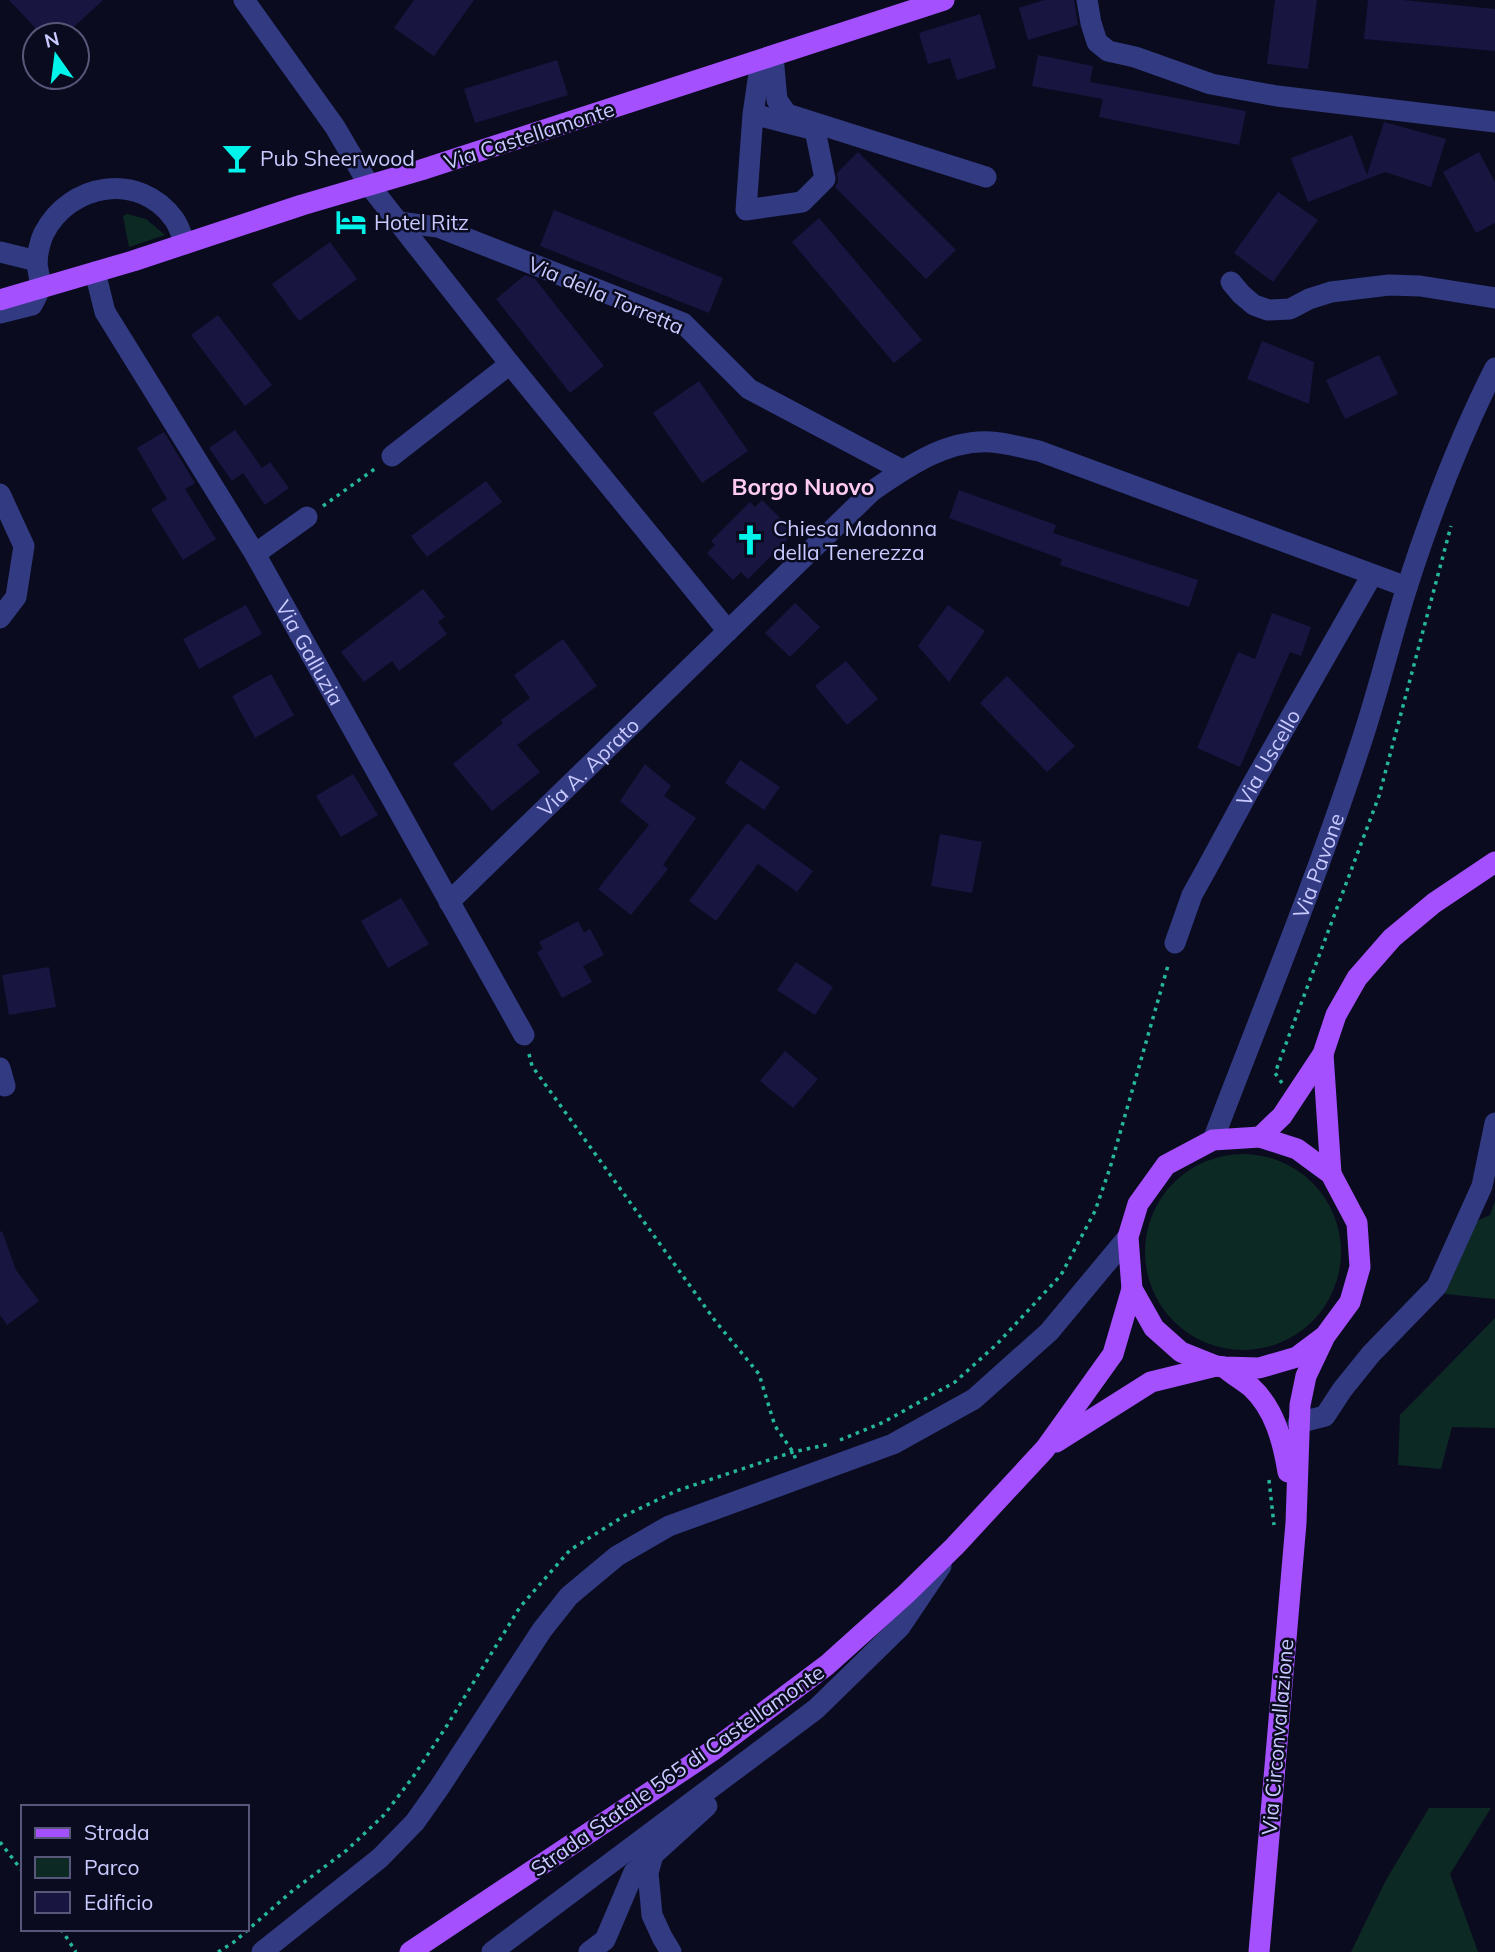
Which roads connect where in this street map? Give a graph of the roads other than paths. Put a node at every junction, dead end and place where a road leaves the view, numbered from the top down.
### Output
1 (944, 0) edge
2 (1087, 0) edge
3 (253, 4) edge
4 (898, 8) edge
5 (767, 57) junction
6 (753, 114) junction
7 (1495, 122) edge
8 (986, 177) dead end
9 (369, 185) junction
10 (398, 222) junction
11 (185, 244) junction
12 (0, 252) edge
13 (37, 261) junction
14 (95, 272) junction
15 (1231, 282) dead end
16 (41, 288) junction
17 (1495, 298) edge
18 (0, 300) edge
19 (0, 313) edge
20 (510, 364) junction
21 (1495, 368) edge
22 (392, 456) road end
23 (902, 470) junction
24 (0, 494) edge
25 (307, 517) road end
26 (255, 554) junction
27 (1372, 575) junction
28 (1407, 587) junction
29 (0, 618) edge
30 (728, 631) junction
31 (1495, 863) edge
32 (449, 902) junction
33 (1175, 943) road end
34 (524, 1035) road end
35 (1323, 1054) junction
36 (1495, 1123) edge
37 (1260, 1137) junction
38 (1213, 1140) junction
39 (1331, 1174) junction
40 (1128, 1237) junction
41 (1132, 1289) junction
42 (1325, 1336) junction
43 (1220, 1367) junction
44 (1298, 1423) junction
45 (1045, 1449) junction
46 (1296, 1523) junction
47 (955, 1546) junction
48 (761, 1751) junction
49 (653, 1855) junction
50 (601, 1948) edge
51 (262, 1952) edge
52 (410, 1952) edge
53 (492, 1952) edge
54 (671, 1952) edge
55 (1259, 1952) edge

1 - 4 main road, Via Castellamonte
2 - 7 street
3 - 9 street
4 - 5 main road, Via Castellamonte
5 - 6 street
5 - 8 street
5 - 9 main road, Via Castellamonte
6 - 6 street
9 - 10 street
9 - 11 main road, Via Castellamonte
10 - 20 street
10 - 23 street, Via della Torretta
11 - 13 street
11 - 14 main road, Via Castellamonte
12 - 13 street
13 - 16 street
14 - 16 main road, Via Castellamonte
14 - 26 street, Via Galluzia
15 - 17 street
16 - 18 main road, Via Castellamonte
16 - 19 street
20 - 22 street
20 - 30 street
21 - 28 street, Via Pavone
23 - 27 street
23 - 30 street, Via A. Aprato
24 - 29 street
25 - 26 street
26 - 32 street, Via Galluzia
27 - 28 street
27 - 33 street, Via Uscello
28 - 38 street, Via Pavone
30 - 32 street, Via A. Aprato
31 - 35 main road
32 - 34 street, Via Galluzia
35 - 37 main road
35 - 39 main road
36 - 44 street
37 - 38 main road
37 - 39 main road
38 - 40 main road
39 - 42 main road
40 - 41 main road
40 - 51 street
41 - 43 main road
41 - 45 main road, Strada Statale 565 di Castellamonte
42 - 43 main road
42 - 44 main road
43 - 45 main road, Strada Statale 565 di Castellamonte
43 - 46 main road
44 - 46 main road
45 - 47 main road, Strada Statale 565 di Castellamonte
46 - 55 main road, Via Circonvallazione
47 - 48 street
47 - 52 main road, Strada Statale 565 di Castellamonte
48 - 49 street
48 - 53 street
49 - 50 street
49 - 54 street

